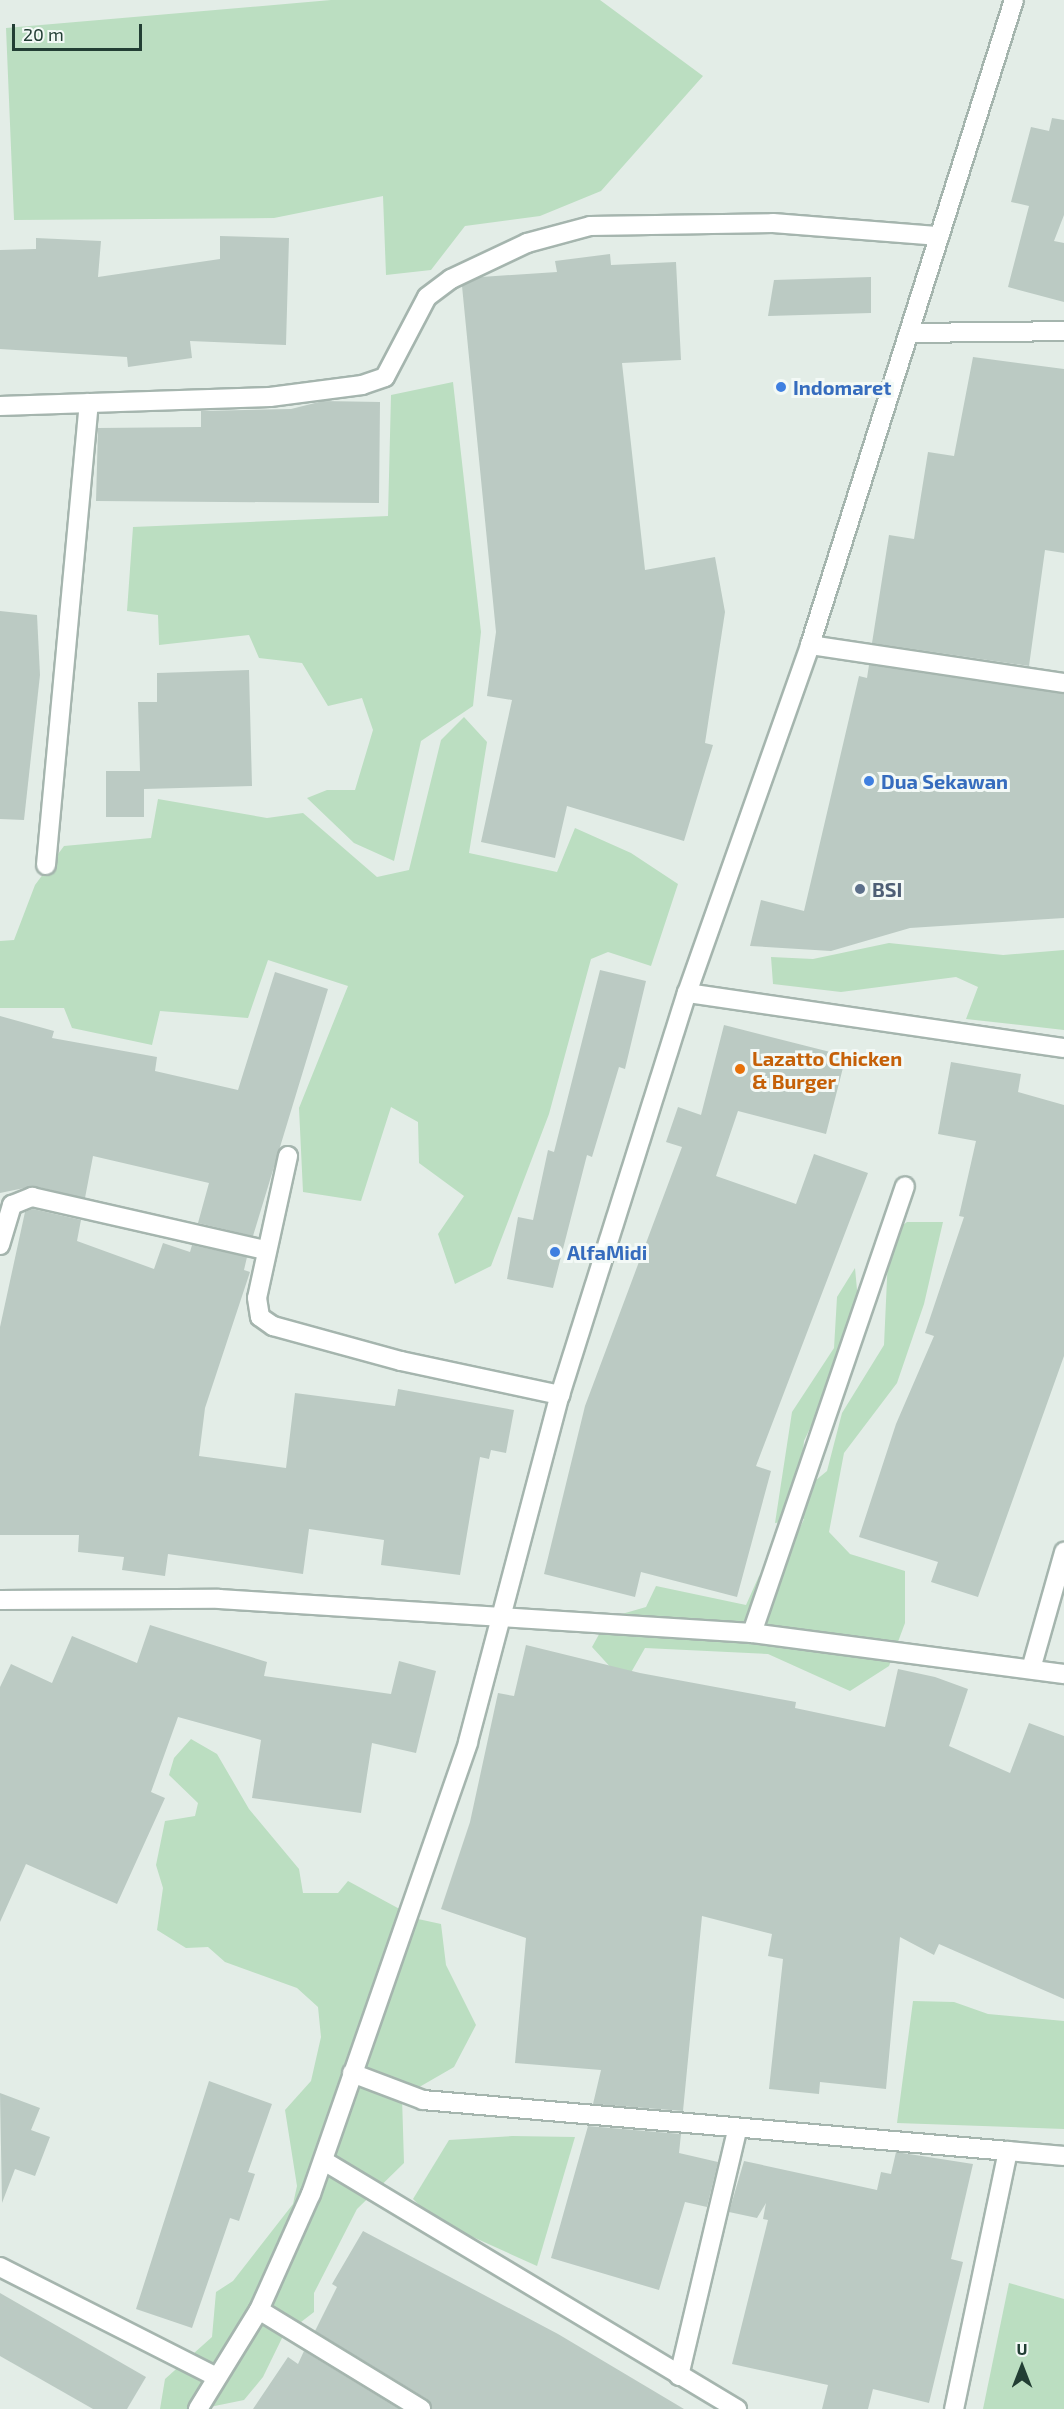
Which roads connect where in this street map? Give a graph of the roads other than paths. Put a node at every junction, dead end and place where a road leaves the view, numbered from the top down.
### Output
1 (1014, 0) edge
2 (939, 236) junction
3 (1064, 331) edge
4 (910, 333) junction
5 (89, 403) junction
6 (0, 406) edge
7 (810, 645) junction
8 (1064, 683) edge
9 (46, 865) dead end
10 (687, 993) junction
11 (1064, 1048) edge
12 (288, 1156) dead end
13 (905, 1187) dead end
14 (0, 1245) edge
15 (266, 1250) junction
16 (560, 1395) junction
17 (1064, 1552) edge
18 (2, 1603) edge
19 (497, 1617) junction
20 (752, 1633) junction
21 (1031, 1669) junction
22 (1064, 1674) edge
23 (352, 2073) junction
24 (737, 2131) junction
25 (1008, 2151) junction
26 (1064, 2156) edge
27 (324, 2161) junction
28 (0, 2267) edge
29 (260, 2310) junction
30 (679, 2376) junction
31 (218, 2377) junction
32 (198, 2409) edge
33 (421, 2409) edge
34 (737, 2409) edge
35 (954, 2409) edge

1 - 2 street
2 - 4 street
2 - 5 street
3 - 4 street
4 - 7 street
5 - 6 street
5 - 9 street
7 - 8 street
7 - 10 street
10 - 11 street
10 - 16 street
12 - 15 street
13 - 20 street
14 - 15 street
15 - 16 street
16 - 19 street
17 - 21 street
18 - 19 street
19 - 20 street
19 - 23 street
20 - 21 street
21 - 22 street
23 - 24 street
23 - 27 street
24 - 25 street
24 - 30 street
25 - 26 street
25 - 35 street
27 - 29 street
27 - 30 street
28 - 31 street
29 - 31 street
29 - 33 street
30 - 34 street
31 - 32 street

